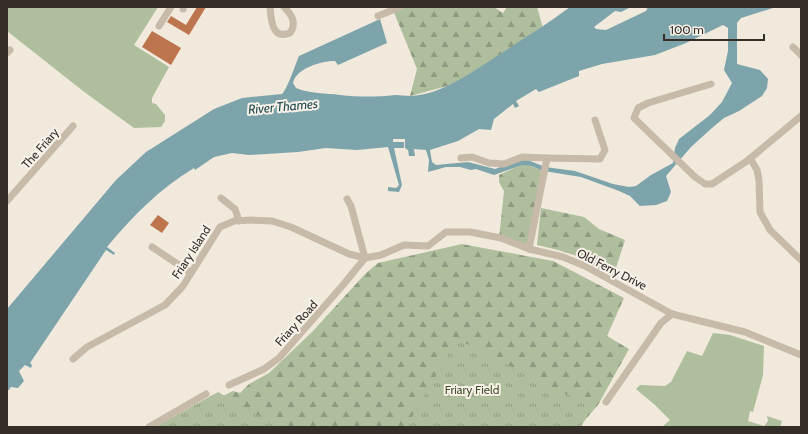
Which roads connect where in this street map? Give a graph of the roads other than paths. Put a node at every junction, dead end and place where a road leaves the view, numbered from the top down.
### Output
1 (171, 7) edge
2 (270, 7) edge
3 (284, 7) edge
4 (400, 7) edge
5 (378, 16) dead end
6 (158, 26) dead end
7 (793, 46) dead end
8 (801, 55) edge
9 (712, 84) dead end
10 (801, 116) edge
11 (596, 120) dead end
12 (73, 126) dead end
13 (461, 158) dead end
14 (546, 158) junction
15 (750, 158) junction
16 (221, 198) dead end
17 (347, 199) dead end
18 (7, 201) edge
19 (239, 221) junction
20 (152, 247) dead end
21 (529, 248) junction
22 (365, 258) junction
23 (801, 260) edge
24 (191, 273) junction
25 (672, 314) junction
26 (800, 352) edge
27 (73, 358) dead end
28 (229, 385) dead end
29 (206, 394) dead end
30 (606, 402) dead end
31 (149, 427) edge

1 - 6 street
2 - 3 street
4 - 5 street
7 - 8 street
9 - 15 street
10 - 15 street
11 - 14 street
12 - 18 street, The Friary
13 - 14 street
14 - 21 street
15 - 23 street
16 - 19 street
17 - 22 street
19 - 22 street, Friary Island
19 - 24 street, Friary Island
20 - 24 street
21 - 22 street, Old Ferry Drive
21 - 25 street, Old Ferry Drive
22 - 28 street, Friary Road
24 - 27 street, Friary Island
25 - 26 street, Old Ferry Drive
25 - 30 street
29 - 31 street

